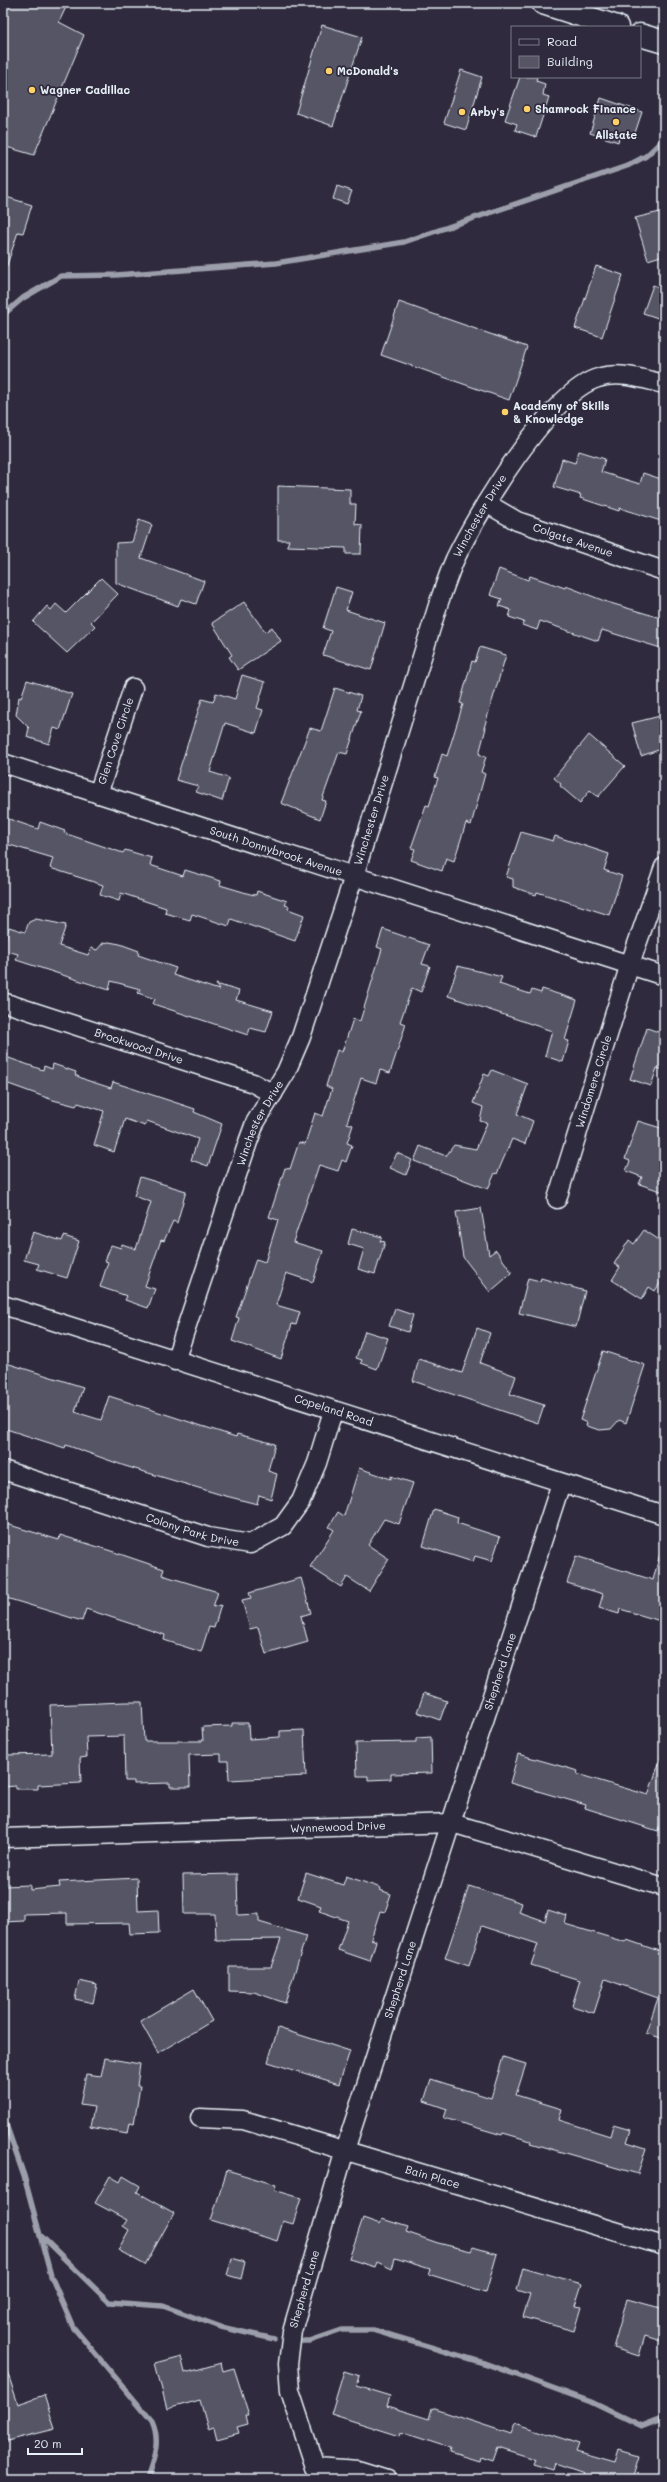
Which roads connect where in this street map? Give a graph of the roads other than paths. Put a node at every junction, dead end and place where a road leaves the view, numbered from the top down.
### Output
1 (543, 3) edge
2 (614, 26) edge
3 (641, 34) edge
4 (664, 42) edge
5 (664, 384) edge
6 (486, 503) junction
7 (664, 571) edge
8 (133, 688) dead end
9 (3, 763) edge
10 (98, 794) junction
11 (664, 866) edge
12 (354, 876) junction
13 (630, 964) junction
14 (664, 976) edge
15 (3, 1002) edge
16 (273, 1094) junction
17 (557, 1199) dead end
18 (3, 1305) edge
19 (175, 1361) junction
20 (333, 1411) junction
21 (3, 1470) edge
22 (561, 1483) junction
23 (664, 1515) edge
24 (452, 1823) junction
25 (3, 1838) edge
26 (664, 1887) edge
27 (200, 2118) dead end
28 (345, 2150) junction
29 (664, 2246) edge
30 (319, 2473) edge
31 (387, 2479) edge

1 - 2 main road
3 - 4 main road
5 - 6 street, Winchester Drive
6 - 7 street, Colgate Avenue
6 - 12 street, Winchester Drive
8 - 10 street, Glen Cove Circle
9 - 10 street, South Donnybrook Avenue
10 - 12 street, South Donnybrook Avenue
11 - 13 street, Windomere Circle
12 - 13 street, South Donnybrook Avenue
12 - 16 street, Winchester Drive
13 - 14 street, South Donnybrook Avenue
13 - 17 street, Windomere Circle
15 - 16 street, Brookwood Drive
16 - 19 street, Winchester Drive
18 - 19 street, Copeland Road
19 - 20 street, Copeland Road
20 - 21 street, Colony Park Drive
20 - 22 street, Copeland Road
22 - 23 street, Copeland Road
22 - 24 street, Shepherd Lane
24 - 25 street, Wynnewood Drive
24 - 26 street, Wynnewood Drive
24 - 28 street, Shepherd Lane
27 - 28 street, Bain Place
28 - 29 street, Bain Place
28 - 30 street, Shepherd Lane
30 - 31 street

